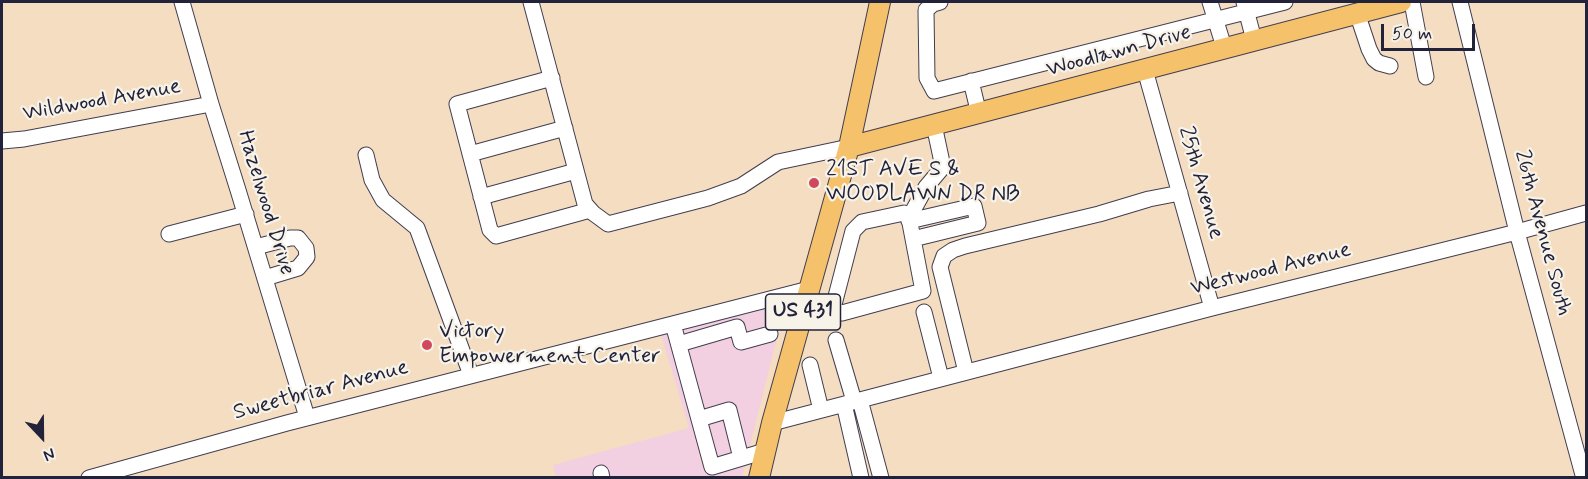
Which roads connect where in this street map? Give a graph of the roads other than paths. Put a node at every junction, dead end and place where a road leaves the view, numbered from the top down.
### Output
1 (182, 2) edge
2 (531, 2) edge
3 (871, 2) edge
4 (880, 2) edge
5 (940, 2) edge
6 (1210, 2) edge
7 (1285, 2) edge
8 (1401, 2) edge
9 (1412, 2) edge
10 (1460, 2) edge
11 (1246, 7) edge
12 (1357, 13) junction
13 (1215, 20) junction
14 (872, 38) junction
15 (1254, 39) junction
16 (1224, 47) junction
17 (1390, 66) dead end
18 (1145, 70) junction
19 (1426, 77) dead end
20 (552, 78) junction
21 (971, 81) junction
22 (211, 104) junction
23 (979, 114) junction
24 (934, 125) junction
25 (565, 128) junction
26 (2, 141) edge
27 (849, 147) junction
28 (366, 154) dead end
29 (470, 154) junction
30 (576, 171) junction
31 (1180, 193) junction
32 (481, 196) junction
33 (590, 210) junction
34 (1587, 213) edge
35 (246, 214) junction
36 (909, 220) junction
37 (1517, 232) junction
38 (169, 234) dead end
39 (913, 239) junction
40 (256, 247) junction
41 (265, 278) junction
42 (807, 298) junction
43 (1212, 308) junction
44 (832, 312) junction
45 (924, 312) dead end
46 (673, 324) junction
47 (770, 334) dead end
48 (836, 340) dead end
49 (679, 344) junction
50 (810, 365) dead end
51 (966, 372) junction
52 (471, 375) junction
53 (940, 378) junction
54 (852, 402) junction
55 (821, 410) junction
56 (307, 417) junction
57 (699, 419) junction
58 (772, 423) junction
59 (765, 451) junction
60 (741, 458) junction
61 (1581, 475) edge
62 (89, 477) edge
63 (759, 477) edge
64 (861, 477) edge
65 (881, 477) edge

1 - 22 street, Hazelwood Drive
2 - 20 street
3 - 14 main road, US 431
4 - 14 main road, US 431
5 - 21 street
6 - 13 street
7 - 11 street
8 - 12 main road, Woodlawn Drive
9 - 19 street
10 - 37 street, 26th Avenue South
11 - 13 street
11 - 15 street
12 - 15 main road, Woodlawn Drive
12 - 17 street
13 - 16 street
13 - 21 street
14 - 27 main road, US 431
15 - 16 main road, Woodlawn Drive
16 - 18 main road, Woodlawn Drive
18 - 23 main road, Woodlawn Drive
18 - 31 street, 25th Avenue
20 - 25 street
20 - 29 street
21 - 23 street
22 - 26 street, Wildwood Avenue
22 - 35 street, Hazelwood Drive
23 - 24 main road, Woodlawn Drive
24 - 27 main road, Woodlawn Drive
24 - 36 street
25 - 29 street
25 - 30 street
27 - 33 street
27 - 42 main road, US 431
28 - 52 street
29 - 32 street
30 - 32 street
30 - 33 street
31 - 43 street, 25th Avenue
31 - 51 street
32 - 33 street
34 - 37 street, Westwood Avenue
35 - 38 street
35 - 40 street, Hazelwood Drive
36 - 39 street
36 - 39 street
36 - 44 street
37 - 43 street, Westwood Avenue
37 - 61 street, 26th Avenue South
39 - 44 street
40 - 41 street, Hazelwood Drive
40 - 41 street
41 - 56 street, Hazelwood Drive
42 - 44 street
42 - 46 street, Sweetbriar Avenue
42 - 58 main road, US 431
43 - 51 street, Westwood Avenue
45 - 53 street
46 - 49 street
46 - 52 street, Sweetbriar Avenue
47 - 49 street
48 - 54 street
49 - 57 street
50 - 55 street
51 - 53 street, Westwood Avenue
52 - 56 street, Sweetbriar Avenue
53 - 54 street, Westwood Avenue
54 - 55 street, Westwood Avenue
54 - 64 street
54 - 65 street
55 - 58 street, Westwood Avenue
56 - 62 street, Sweetbriar Avenue
57 - 60 street
57 - 60 street
58 - 59 main road, US 431
59 - 60 street
59 - 63 main road, US 431

